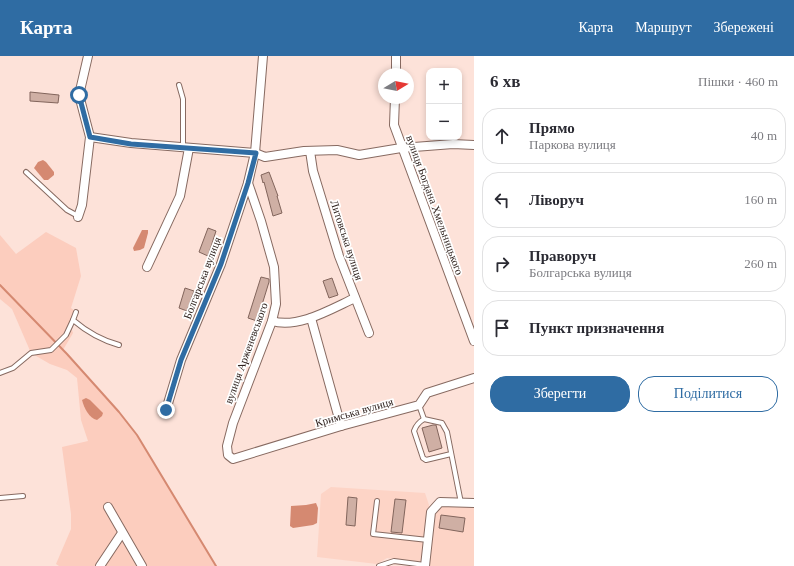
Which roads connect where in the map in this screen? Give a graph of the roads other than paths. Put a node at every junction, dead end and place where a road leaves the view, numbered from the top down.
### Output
1 (88, 56) edge
2 (263, 56) edge
3 (396, 56) edge
4 (396, 68) edge
5 (179, 85) dead end
6 (395, 104) edge
7 (90, 137) junction
8 (474, 144) edge
9 (186, 148) junction
10 (401, 148) junction
11 (310, 151) junction
12 (256, 153) junction
13 (26, 172) dead end
14 (248, 183) junction
15 (78, 216) joint
16 (147, 267) dead end
17 (355, 298) junction
18 (76, 312) dead end
19 (311, 318) junction
20 (73, 320) junction
21 (272, 321) junction
22 (369, 333) dead end
23 (474, 341) edge
24 (118, 345) dead end
25 (0, 373) edge
26 (474, 378) edge
27 (419, 405) junction
28 (166, 410) dead end
29 (424, 419) junction
30 (341, 426) junction
31 (451, 454) junction
32 (233, 459) joint
33 (23, 496) dead end
34 (0, 498) edge
35 (377, 501) dead end
36 (461, 503) junction
37 (474, 503) edge
38 (108, 507) dead end
39 (122, 533) junction
40 (428, 540) junction
41 (100, 566) edge
42 (142, 566) edge
43 (379, 566) edge
44 (425, 566) edge

1 - 7 street
2 - 12 street, Болгарська вулиця
3 - 4 street
5 - 9 lane
6 - 10 street, вулиця Богдана Хмельницького
7 - 9 street
7 - 15 street
8 - 10 street
9 - 12 street
9 - 16 street
10 - 11 street
10 - 23 street, вулиця Богдана Хмельницького
11 - 12 street
11 - 17 street, Литовська вулиця
12 - 14 street, Болгарська вулиця
13 - 15 lane
14 - 21 street, вулиця Арженевського
14 - 28 street, Болгарська вулиця
17 - 19 street
17 - 22 street, Литовська вулиця
18 - 20 lane
19 - 21 street
19 - 30 street
20 - 24 lane
20 - 25 lane
21 - 32 street, вулиця Арженевського
26 - 27 street
27 - 29 lane
27 - 30 street, Кримська вулиця
29 - 31 lane
29 - 31 lane
30 - 32 street, Кримська вулиця
31 - 36 lane
33 - 34 lane
35 - 40 lane
36 - 37 street
36 - 40 street
38 - 39 street
39 - 41 street
39 - 42 street
40 - 44 street
43 - 44 lane

